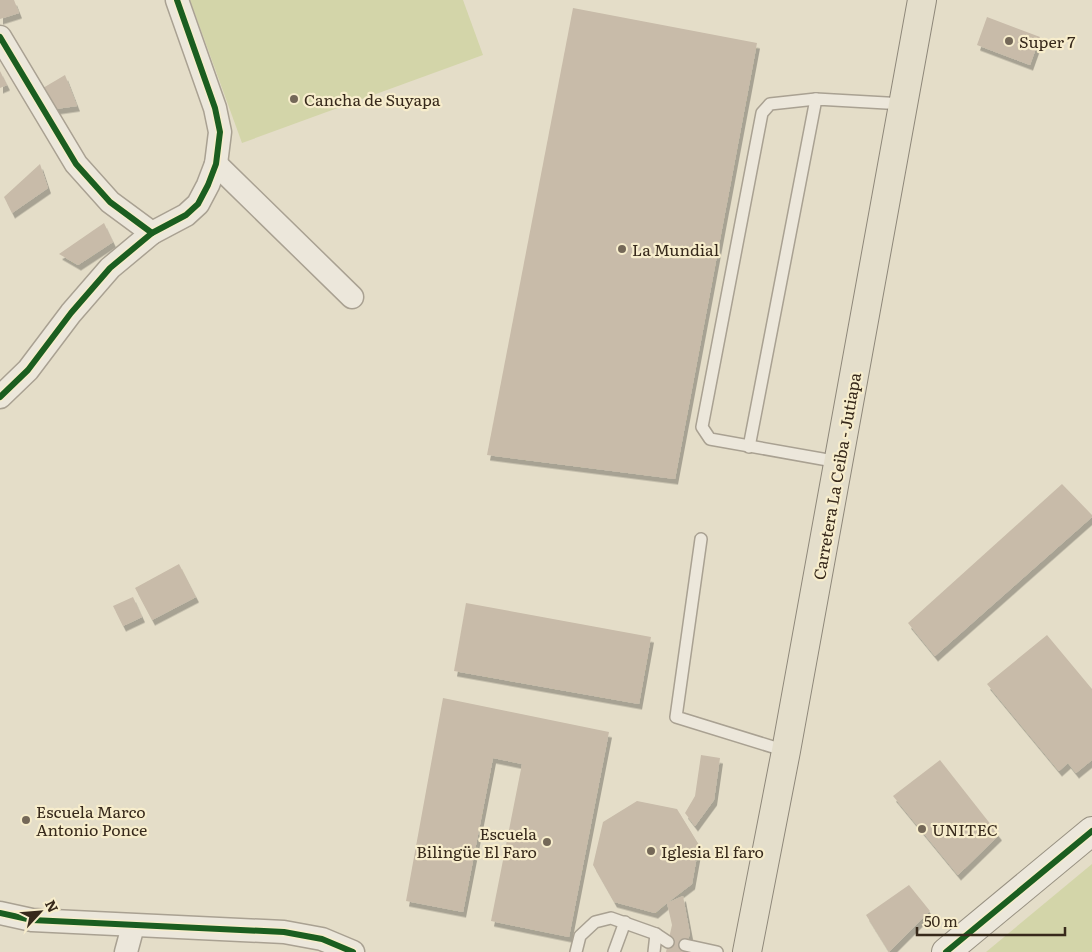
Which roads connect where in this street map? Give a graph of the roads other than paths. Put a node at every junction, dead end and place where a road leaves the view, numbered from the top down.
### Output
1 (177, 0) edge
2 (922, 0) edge
3 (0, 37) edge
4 (816, 98) junction
5 (904, 104) junction
6 (216, 164) junction
7 (152, 233) junction
8 (352, 298) dead end
9 (0, 397) edge
10 (749, 448) junction
11 (838, 462) junction
12 (701, 539) dead end
13 (786, 751) junction
14 (1092, 831) edge
15 (0, 912) edge
16 (625, 922) junction
17 (133, 926) junction
18 (656, 934) junction
19 (668, 942) dead end
20 (685, 945) dead end
21 (126, 952) edge
22 (353, 952) edge
23 (576, 952) edge
24 (614, 952) edge
25 (654, 952) edge
26 (717, 952) edge
27 (747, 952) edge
28 (946, 952) edge

1 - 6 street
2 - 5 main road, Carretera La Ceiba - Jutiapa
3 - 7 street
4 - 5 lane
4 - 10 lane
4 - 10 lane
5 - 11 main road, Carretera La Ceiba - Jutiapa
6 - 7 street
6 - 8 street
7 - 9 street
10 - 11 lane
11 - 13 main road, Carretera La Ceiba - Jutiapa
12 - 13 lane
13 - 27 main road, Carretera La Ceiba - Jutiapa
14 - 28 street
15 - 17 street
16 - 18 lane
16 - 23 lane
16 - 24 lane
17 - 21 street
17 - 22 street
18 - 19 lane
18 - 25 lane
20 - 26 lane

